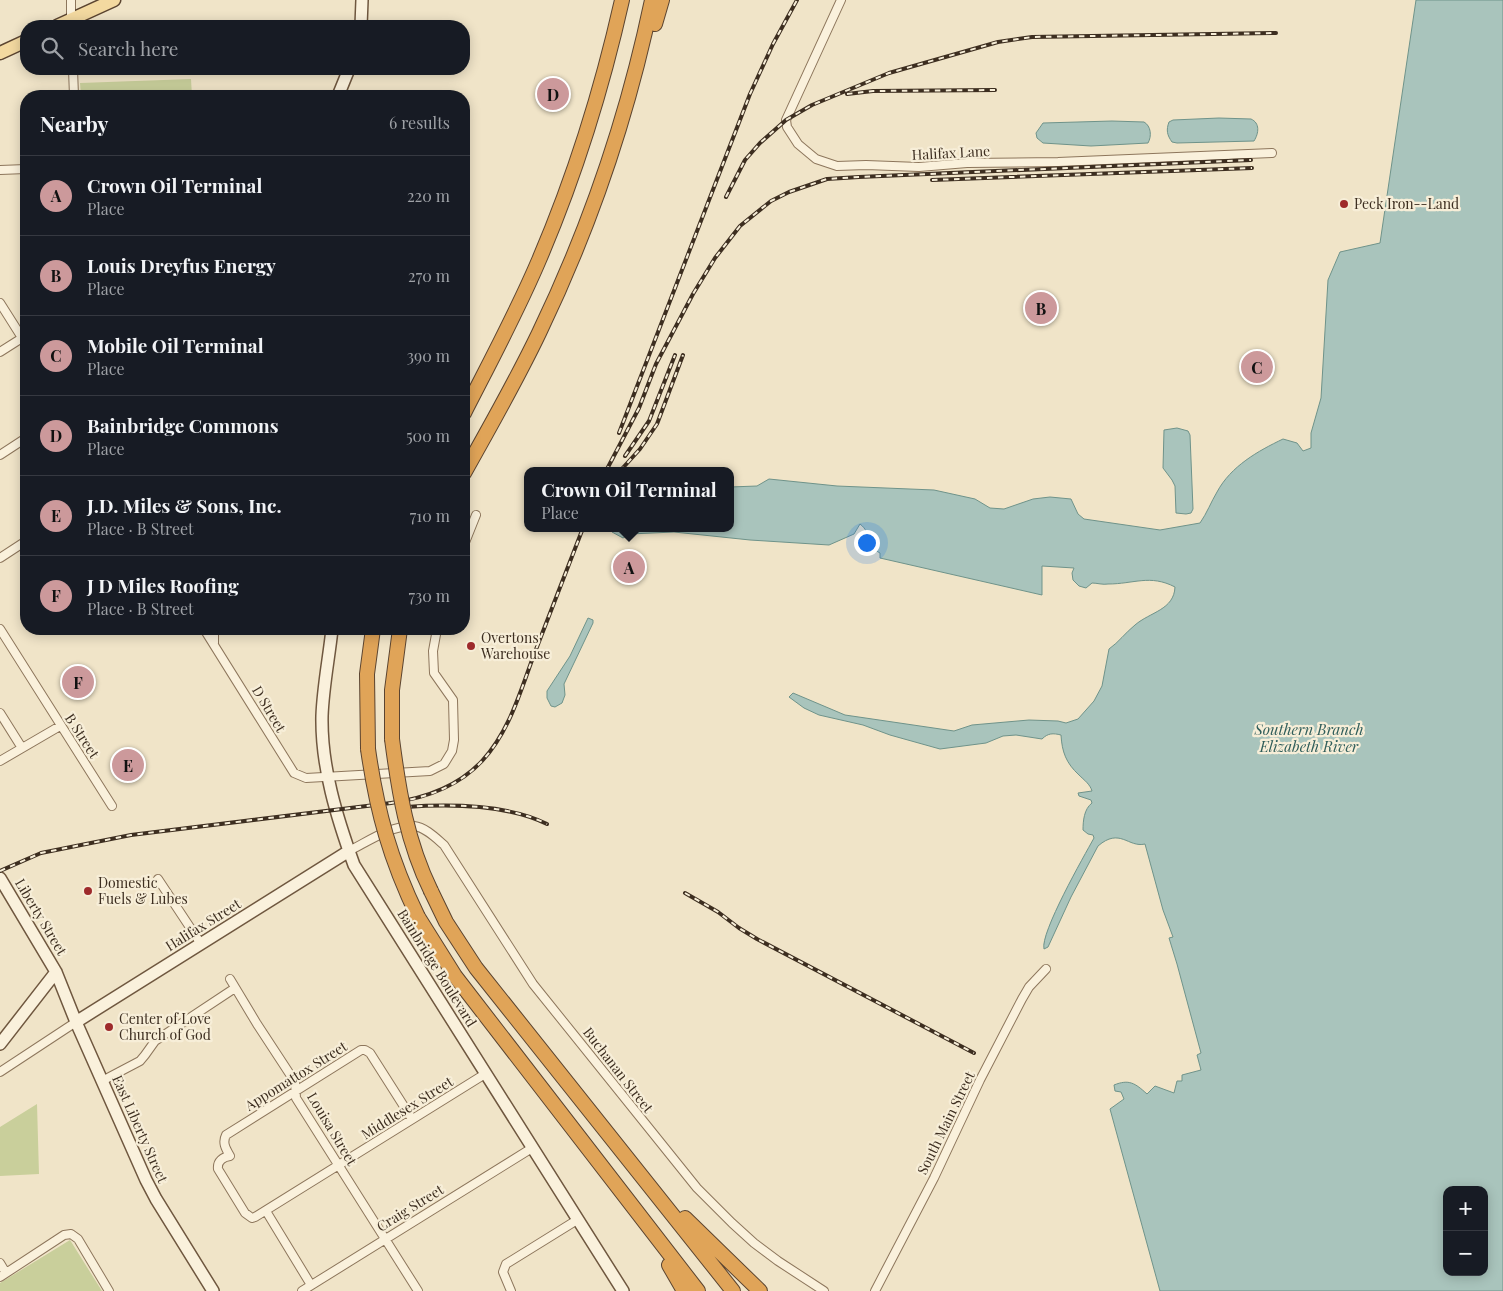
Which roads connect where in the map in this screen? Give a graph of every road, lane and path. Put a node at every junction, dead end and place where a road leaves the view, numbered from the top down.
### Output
1 (71, 0) edge
2 (114, 0) edge
3 (362, 0) edge
4 (620, 0) edge
5 (652, 0) edge
6 (662, 0) edge
7 (841, 0) edge
8 (71, 20) edge
9 (77, 20) edge
10 (361, 20) edge
11 (20, 43) edge
12 (0, 53) edge
13 (73, 75) edge
14 (347, 75) edge
15 (74, 90) edge
16 (340, 90) edge
17 (620, 123) junction
18 (1272, 153) dead end
19 (20, 169) edge
20 (0, 170) edge
21 (0, 303) edge
22 (20, 335) edge
23 (20, 343) edge
24 (0, 352) edge
25 (470, 401) edge
26 (20, 442) edge
27 (0, 455) edge
28 (470, 462) edge
29 (476, 515) dead end
30 (470, 530) edge
31 (20, 545) edge
32 (0, 558) edge
33 (0, 629) edge
34 (208, 635) edge
35 (214, 635) edge
36 (331, 635) edge
37 (372, 635) edge
38 (399, 635) edge
39 (436, 635) edge
40 (214, 645) junction
41 (0, 713) edge
42 (60, 726) junction
43 (22, 748) junction
44 (0, 761) edge
45 (328, 777) junction
46 (112, 806) dead end
47 (429, 832) joint
48 (349, 851) junction
49 (0, 878) edge
50 (158, 879) dead end
51 (201, 944) junction
52 (1046, 969) dead end
53 (56, 972) junction
54 (230, 979) dead end
55 (235, 988) junction
56 (76, 1022) junction
57 (0, 1044) edge
58 (0, 1072) edge
59 (486, 1074) junction
60 (102, 1081) junction
61 (296, 1090) junction
62 (412, 1119) junction
63 (609, 1136) junction
64 (532, 1148) junction
65 (339, 1166) junction
66 (633, 1207) junction
67 (266, 1211) junction
68 (577, 1220) junction
69 (385, 1239) junction
70 (0, 1263) edge
71 (3, 1275) edge
72 (311, 1285) junction
73 (109, 1291) edge
74 (213, 1291) edge
75 (302, 1291) edge
76 (418, 1291) edge
77 (512, 1291) edge
78 (623, 1291) edge
79 (684, 1291) edge
80 (698, 1291) edge
81 (733, 1291) edge
82 (760, 1291) edge
83 (824, 1291) edge
84 (875, 1291) edge

1 - 8 street
2 - 9 main road
3 - 10 street
4 - 25 highway
5 - 17 highway
6 - 17 highway
7 - 18 street, Halifax Lane
11 - 12 main road
13 - 15 street
14 - 16 street
17 - 28 highway
19 - 20 street
21 - 22 street
23 - 24 street
26 - 27 street
29 - 30 street
31 - 32 street
33 - 42 street, B Street
34 - 40 street, D Street
35 - 40 street
36 - 45 street, Bainbridge Boulevard
37 - 66 highway, bridge
38 - 63 highway, bridge
39 - 45 street
40 - 45 street, D Street
41 - 43 street
42 - 43 street
42 - 46 street, B Street
43 - 44 street
45 - 48 street, Bainbridge Boulevard
47 - 48 street, Halifax Street
47 - 83 street, Buchanan Street
48 - 51 street, Halifax Street
48 - 59 street, Bainbridge Boulevard
49 - 53 street, Liberty Street
50 - 51 street
51 - 56 street, Halifax Street
52 - 84 street, South Main Street
53 - 56 street, East Liberty Street
53 - 57 street
54 - 55 street, Louisa Street
55 - 60 street
55 - 61 street, Louisa Street
56 - 58 street, Halifax Street
56 - 60 street, East Liberty Street
59 - 62 street, Middlesex Street
59 - 64 street, Bainbridge Boulevard
60 - 74 street, East Liberty Street
61 - 62 street, Appomattox Street
61 - 65 street, Louisa Street
61 - 67 street, Appomattox Street
62 - 65 street, Middlesex Street
63 - 81 highway
63 - 82 highway
64 - 68 street, Bainbridge Boulevard
64 - 69 street, Craig Street
65 - 67 street, Middlesex Street
65 - 69 street, Louisa Street
66 - 79 highway
66 - 80 highway
67 - 72 street
68 - 77 street
68 - 78 street, Bainbridge Boulevard
69 - 72 street, Craig Street
69 - 76 street, Louisa Street
70 - 71 street
71 - 73 street
72 - 75 street, Craig Street

